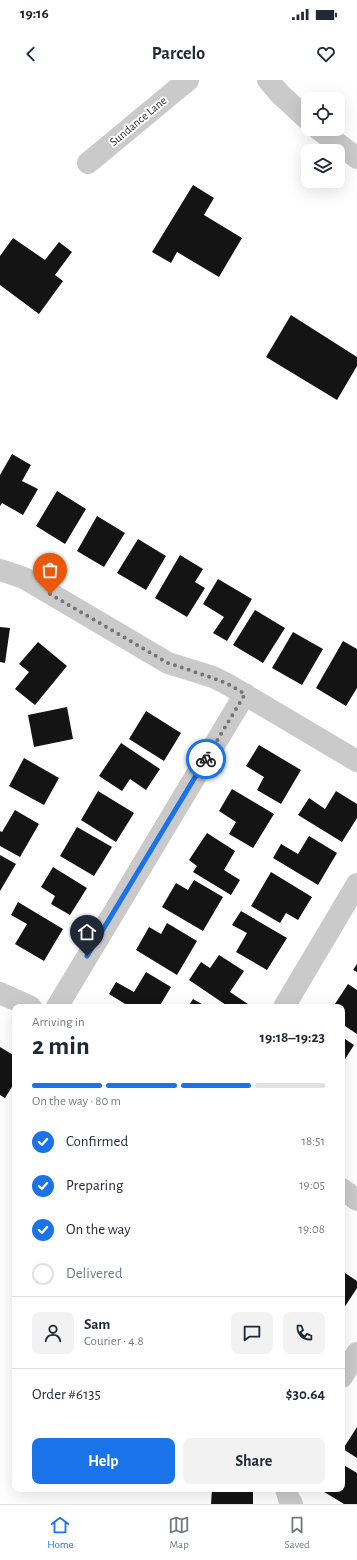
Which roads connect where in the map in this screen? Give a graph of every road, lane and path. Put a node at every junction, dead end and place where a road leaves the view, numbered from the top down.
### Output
1 (188, 80) edge
2 (268, 80) edge
3 (301, 113) edge
4 (327, 136) edge
5 (357, 158) edge
6 (88, 163) dead end
7 (0, 570) edge
8 (245, 694) junction
9 (357, 761) edge
10 (357, 884) edge
11 (0, 994) edge
12 (24, 1004) edge
13 (58, 1004) edge
14 (286, 1004) edge
15 (345, 1190) edge
16 (357, 1200) edge
17 (357, 1353) edge
18 (345, 1372) edge
19 (287, 1492) edge
20 (292, 1504) edge

1 - 6 street, Sundance Lane
2 - 3 street
4 - 5 street
7 - 8 street
8 - 9 street
8 - 13 street
10 - 14 street
11 - 12 street
15 - 16 street
17 - 18 street
19 - 20 street

